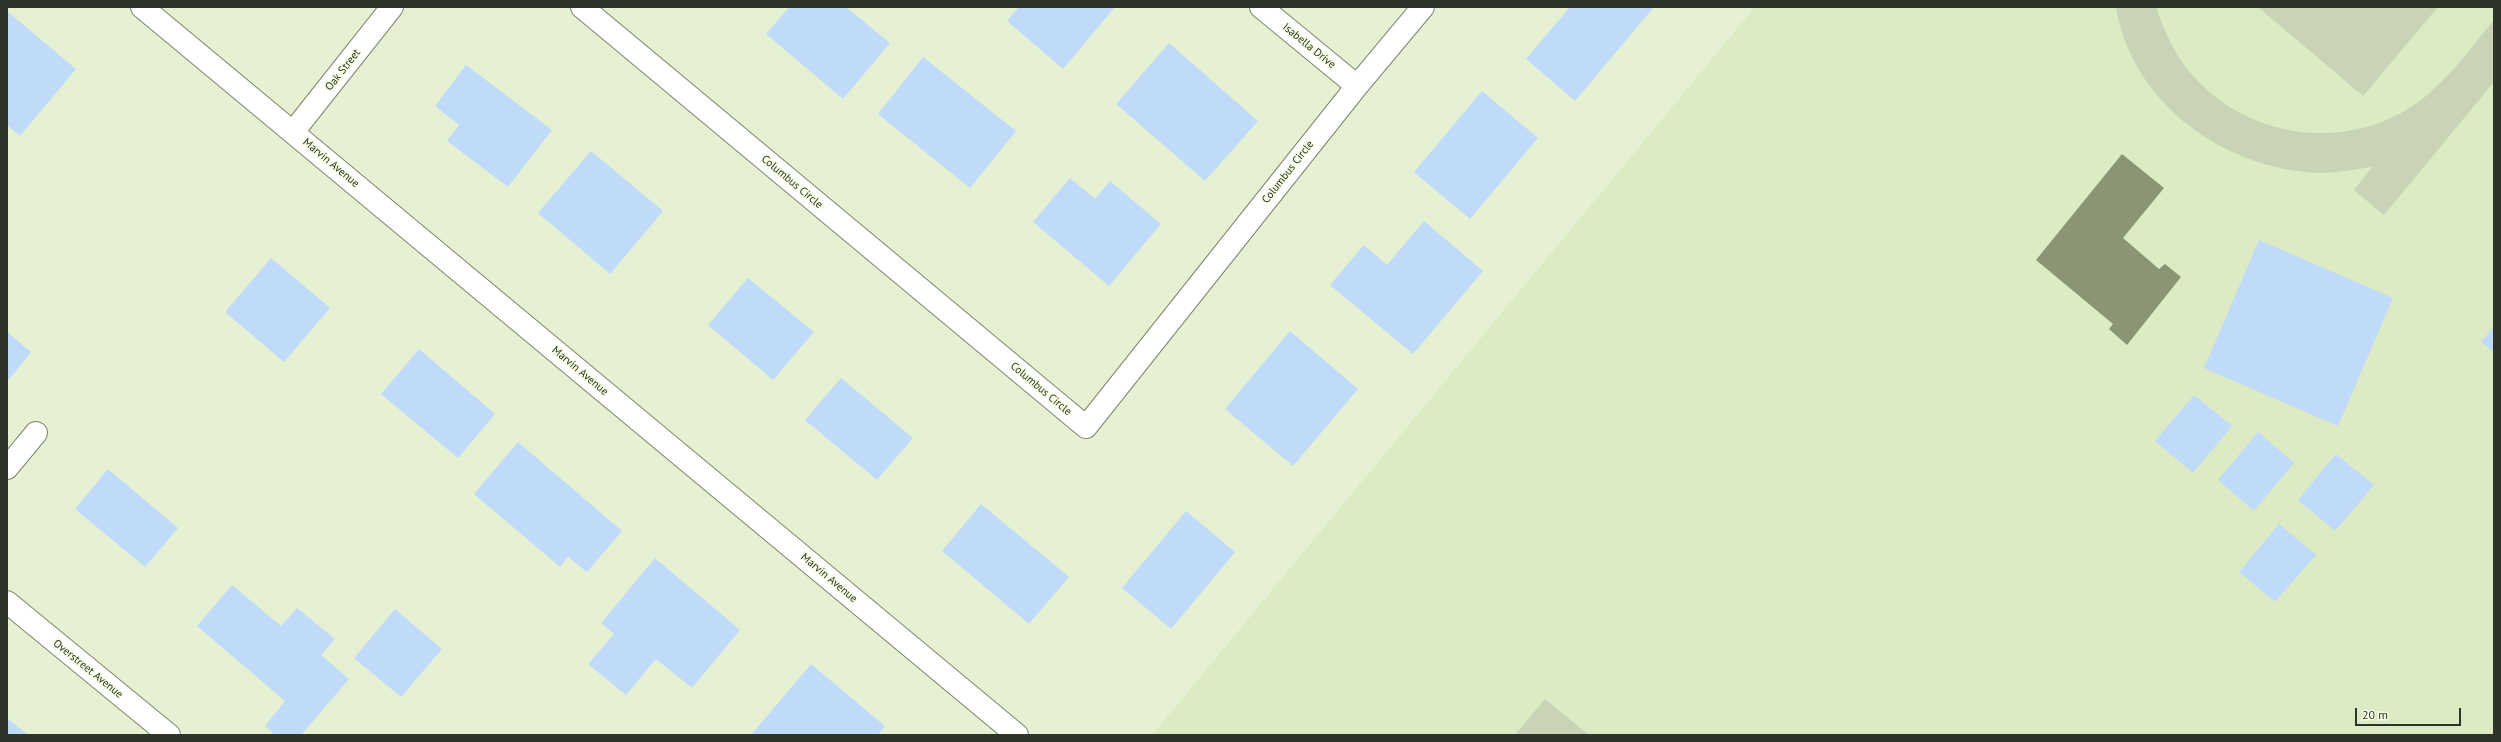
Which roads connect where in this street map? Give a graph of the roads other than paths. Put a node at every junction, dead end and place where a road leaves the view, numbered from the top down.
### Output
1 (142, 7) edge
2 (392, 7) edge
3 (582, 7) edge
4 (1261, 7) edge
5 (1423, 7) edge
6 (1357, 86) junction
7 (293, 132) junction
8 (36, 433) dead end
9 (7, 468) edge
10 (7, 602) edge
11 (169, 735) edge
12 (1016, 735) edge

1 - 7 street, Marvin Avenue
2 - 7 street, Oak Street
3 - 6 street, Columbus Circle
4 - 6 street, Isabella Drive
5 - 6 street, Columbus Circle
7 - 12 street, Marvin Avenue
8 - 9 street
10 - 11 street, Overstreet Avenue

